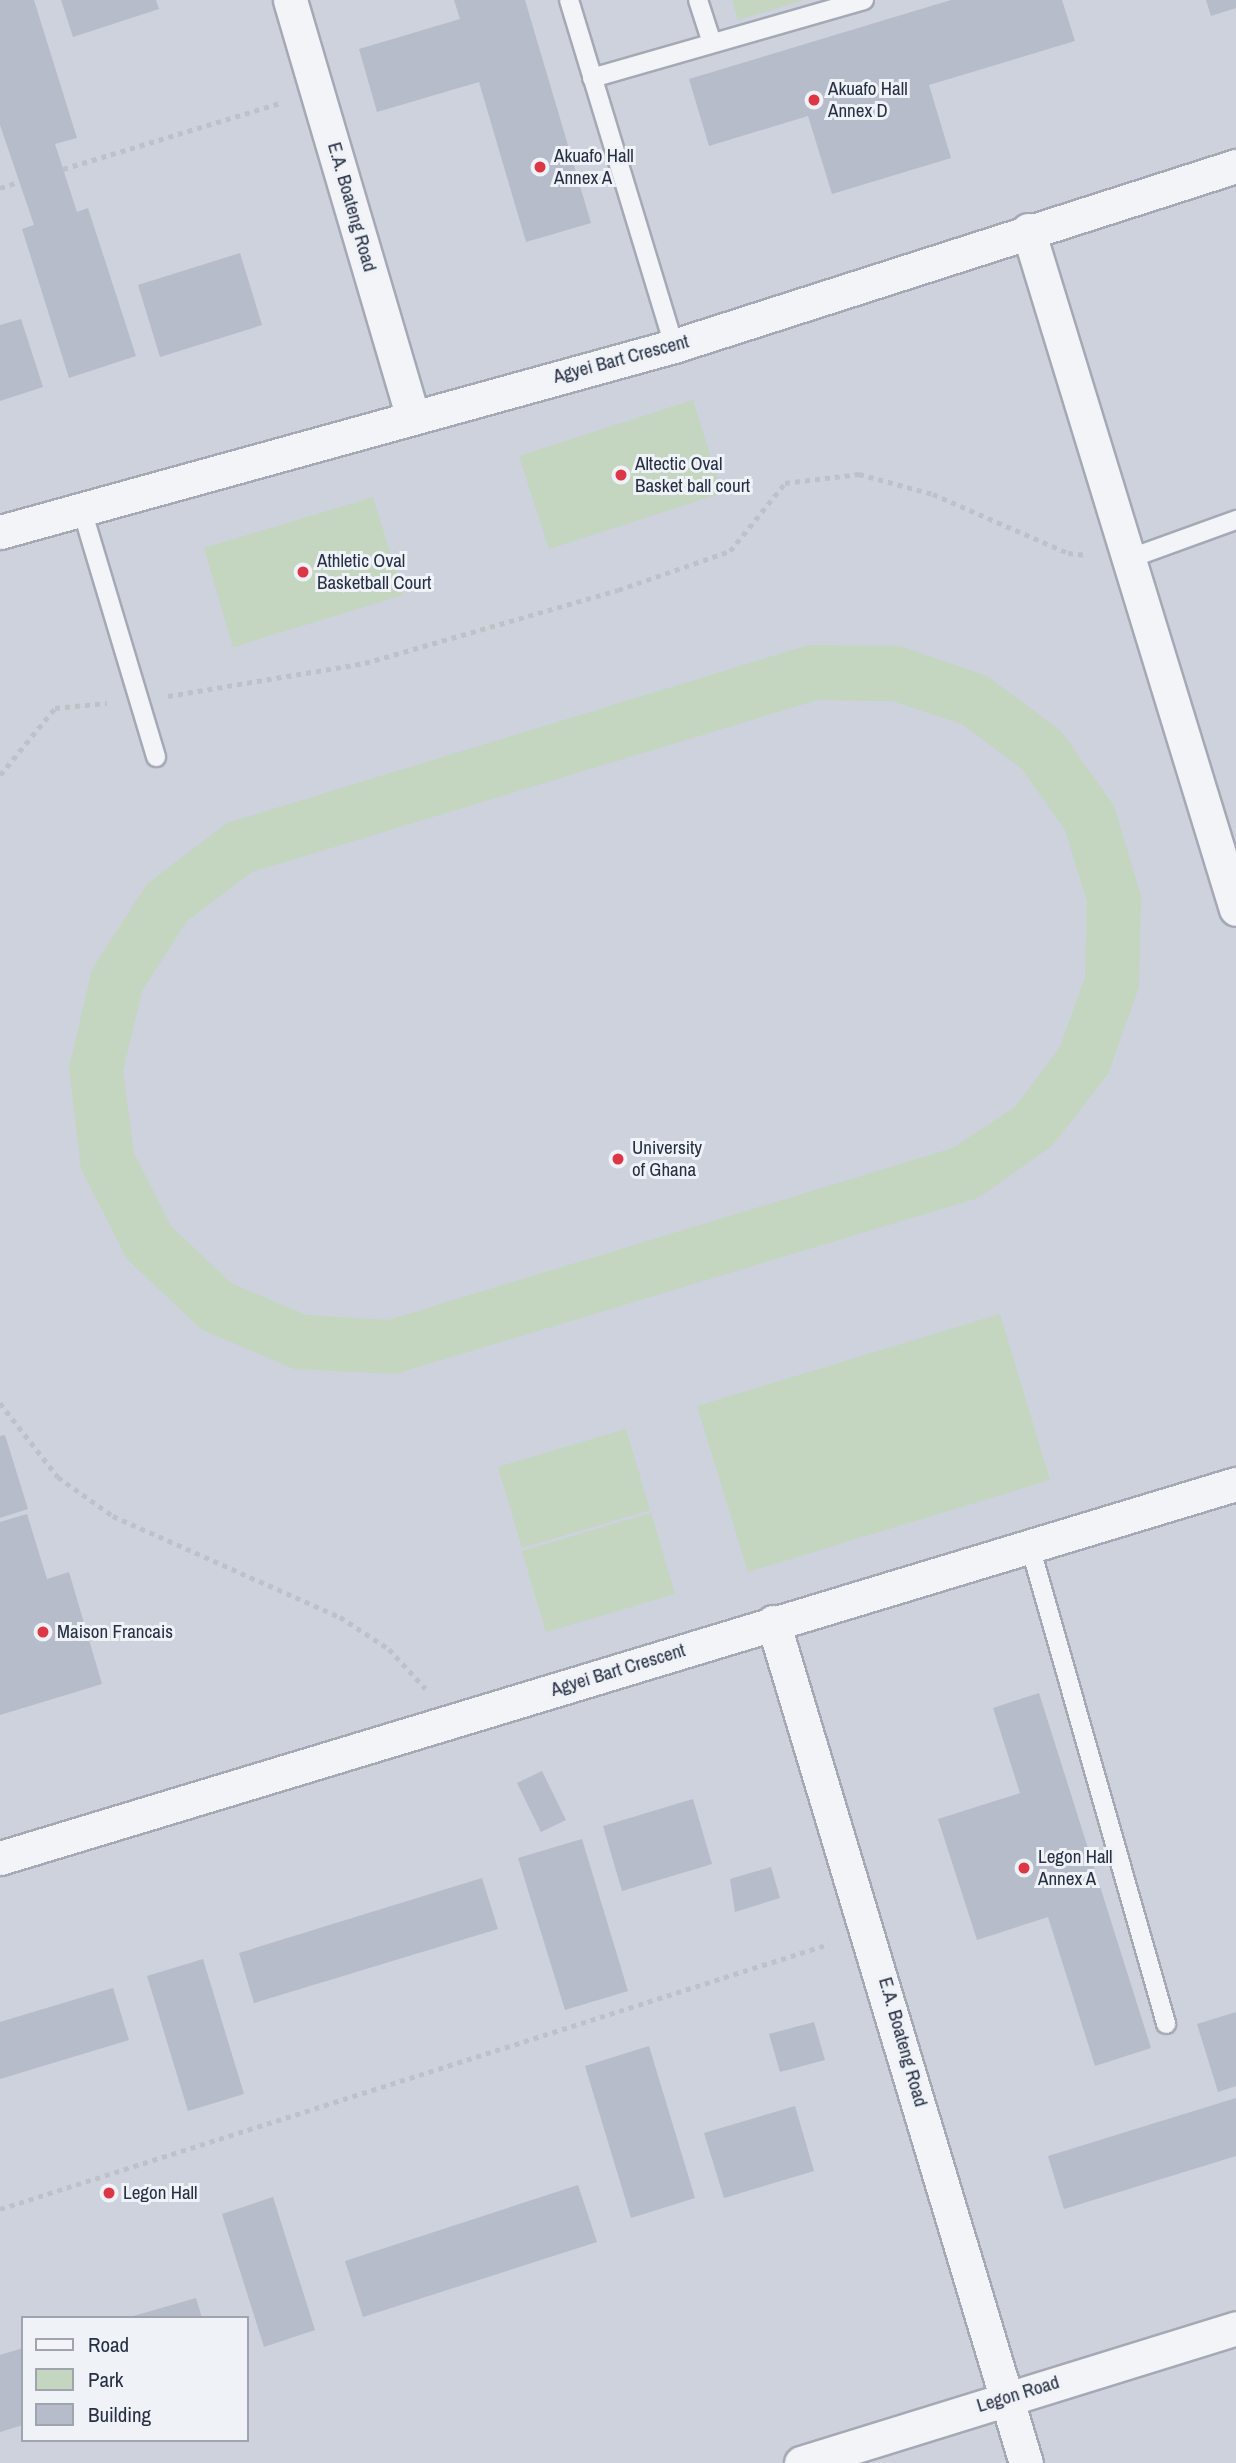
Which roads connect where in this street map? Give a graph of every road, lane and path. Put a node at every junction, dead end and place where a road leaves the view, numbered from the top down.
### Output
1 (290, 0) edge
2 (569, 0) edge
3 (698, 0) edge
4 (864, 0) edge
5 (712, 43) junction
6 (592, 78) junction
7 (318, 92) junction
8 (1236, 166) edge
9 (63, 169) dead end
10 (18, 182) dead end
11 (0, 188) edge
12 (1028, 230) junction
13 (674, 346) junction
14 (412, 414) junction
15 (82, 510) junction
16 (1236, 520) edge
17 (0, 533) edge
18 (1131, 558) junction
19 (139, 699) junction
20 (156, 757) dead end
21 (0, 775) edge
22 (1236, 909) edge
23 (0, 1403) edge
24 (1236, 1484) edge
25 (1030, 1546) junction
26 (773, 1622) junction
27 (454, 1720) junction
28 (0, 1858) edge
29 (871, 1931) junction
30 (1166, 2024) dead end
31 (0, 2209) edge
32 (1236, 2328) edge
33 (1007, 2397) junction
34 (801, 2463) edge
35 (1026, 2463) edge

1 - 7 street, E.A. Boateng Road
2 - 6 lane
3 - 5 lane
4 - 5 lane
5 - 6 lane
6 - 13 lane
7 - 9 path
7 - 14 street, E.A. Boateng Road
8 - 12 street, Agyei Bart Crescent
10 - 11 path
12 - 13 street, Agyei Bart Crescent
12 - 18 street
13 - 14 street, Agyei Bart Crescent
14 - 15 street, Agyei Bart Crescent
15 - 17 street, Agyei Bart Crescent
15 - 19 lane
16 - 18 lane
18 - 19 path
18 - 22 street
19 - 20 lane
19 - 21 path
23 - 27 path
24 - 25 street, Agyei Bart Crescent
25 - 26 street, Agyei Bart Crescent
25 - 30 lane
26 - 27 street, Agyei Bart Crescent
26 - 29 street, E.A. Boateng Road
27 - 28 street, Agyei Bart Crescent
29 - 31 path
29 - 33 street, E.A. Boateng Road
32 - 33 street, Legon Road
33 - 34 street, Legon Road
33 - 35 street, E.A. Boateng Road

